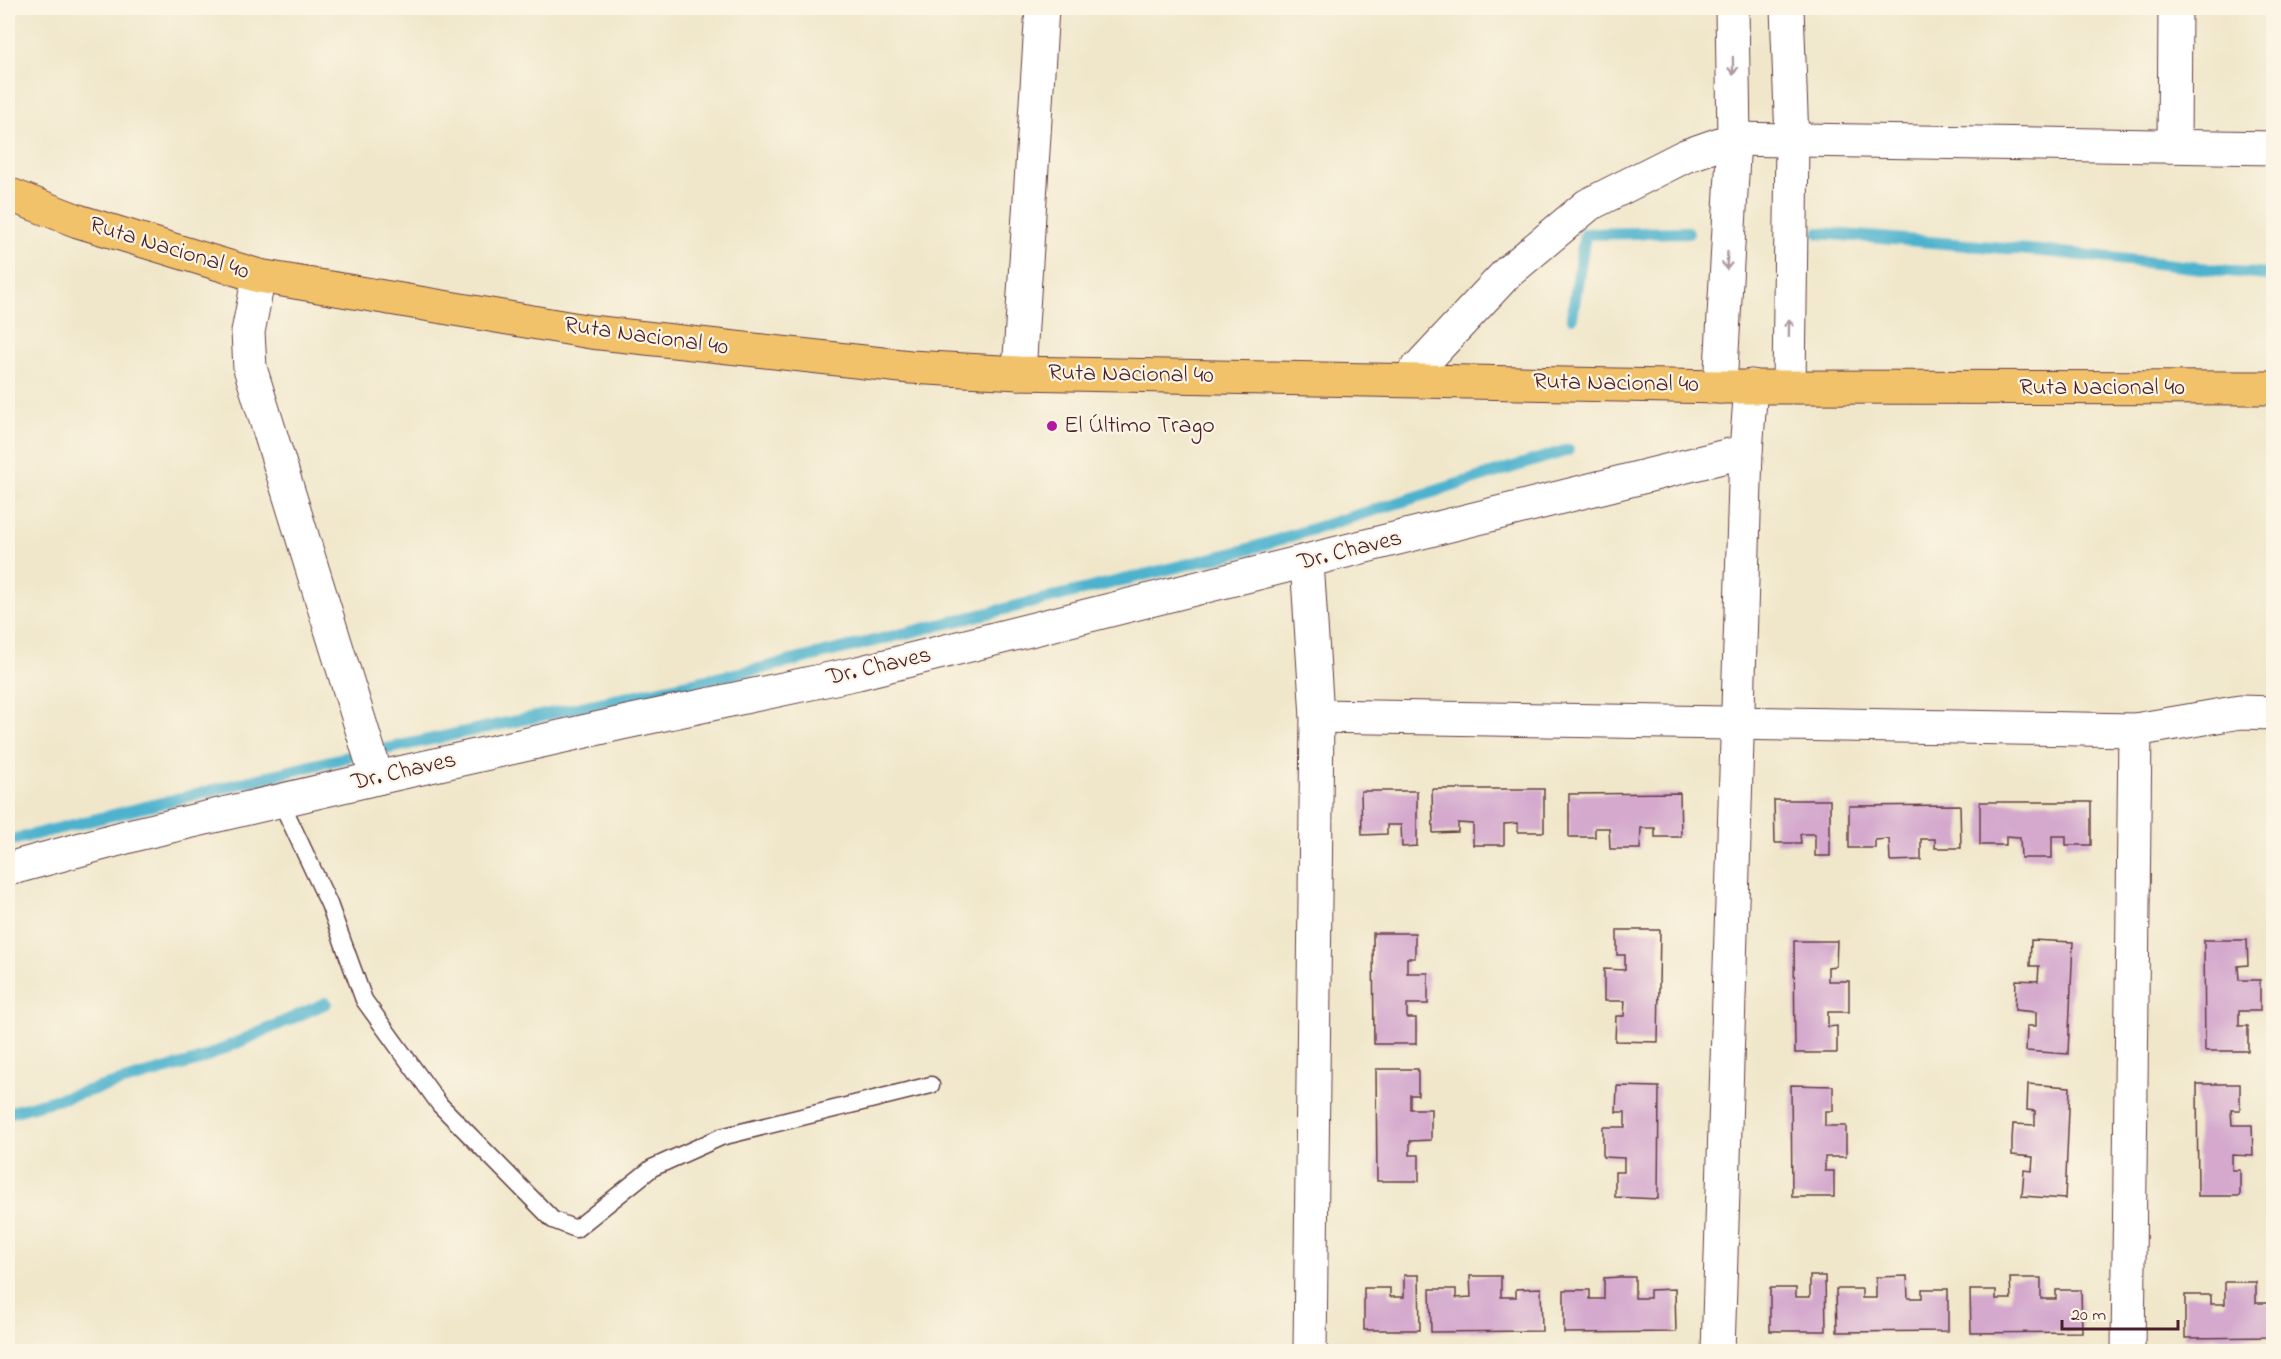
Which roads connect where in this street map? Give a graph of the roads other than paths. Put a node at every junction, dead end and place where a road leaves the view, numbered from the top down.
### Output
1 (1042, 8) edge
2 (1732, 8) edge
3 (1787, 8) edge
4 (2175, 8) edge
5 (1734, 140) junction
6 (1791, 140) junction
7 (2175, 146) junction
8 (2274, 148) edge
9 (8, 194) edge
10 (259, 276) junction
11 (1019, 373) junction
12 (1407, 380) junction
13 (1736, 387) junction
14 (1789, 387) junction
15 (2274, 388) edge
16 (1746, 451) junction
17 (1307, 562) junction
18 (2274, 713) edge
19 (1317, 716) junction
20 (1737, 724) junction
21 (2135, 730) junction
22 (377, 778) junction
23 (281, 802) junction
24 (8, 869) edge
25 (931, 1084) dead end
26 (1310, 1352) edge
27 (1718, 1352) edge
28 (2128, 1352) edge

1 - 11 street
2 -> 5 street
3 - 6 street
4 - 7 street
5 - 6 street
5 - 12 street
5 -> 13 street
6 - 7 street
14 -> 6 street
7 - 8 street
9 - 10 main road, Ruta Nacional 40
10 - 11 main road, Ruta Nacional 40
10 - 22 street
11 - 12 main road, Ruta Nacional 40
12 - 13 main road, Ruta Nacional 40
13 - 14 main road, Ruta Nacional 40
13 - 16 street
14 - 15 main road, Ruta Nacional 40
16 - 17 street, Dr. Chaves
16 - 20 street
17 - 19 street
17 - 22 street, Dr. Chaves
18 - 21 street
19 - 20 street
19 - 26 street
20 - 21 street
20 - 27 street
21 - 28 street
22 - 23 street, Dr. Chaves
23 - 24 street, Dr. Chaves
23 - 25 lane

